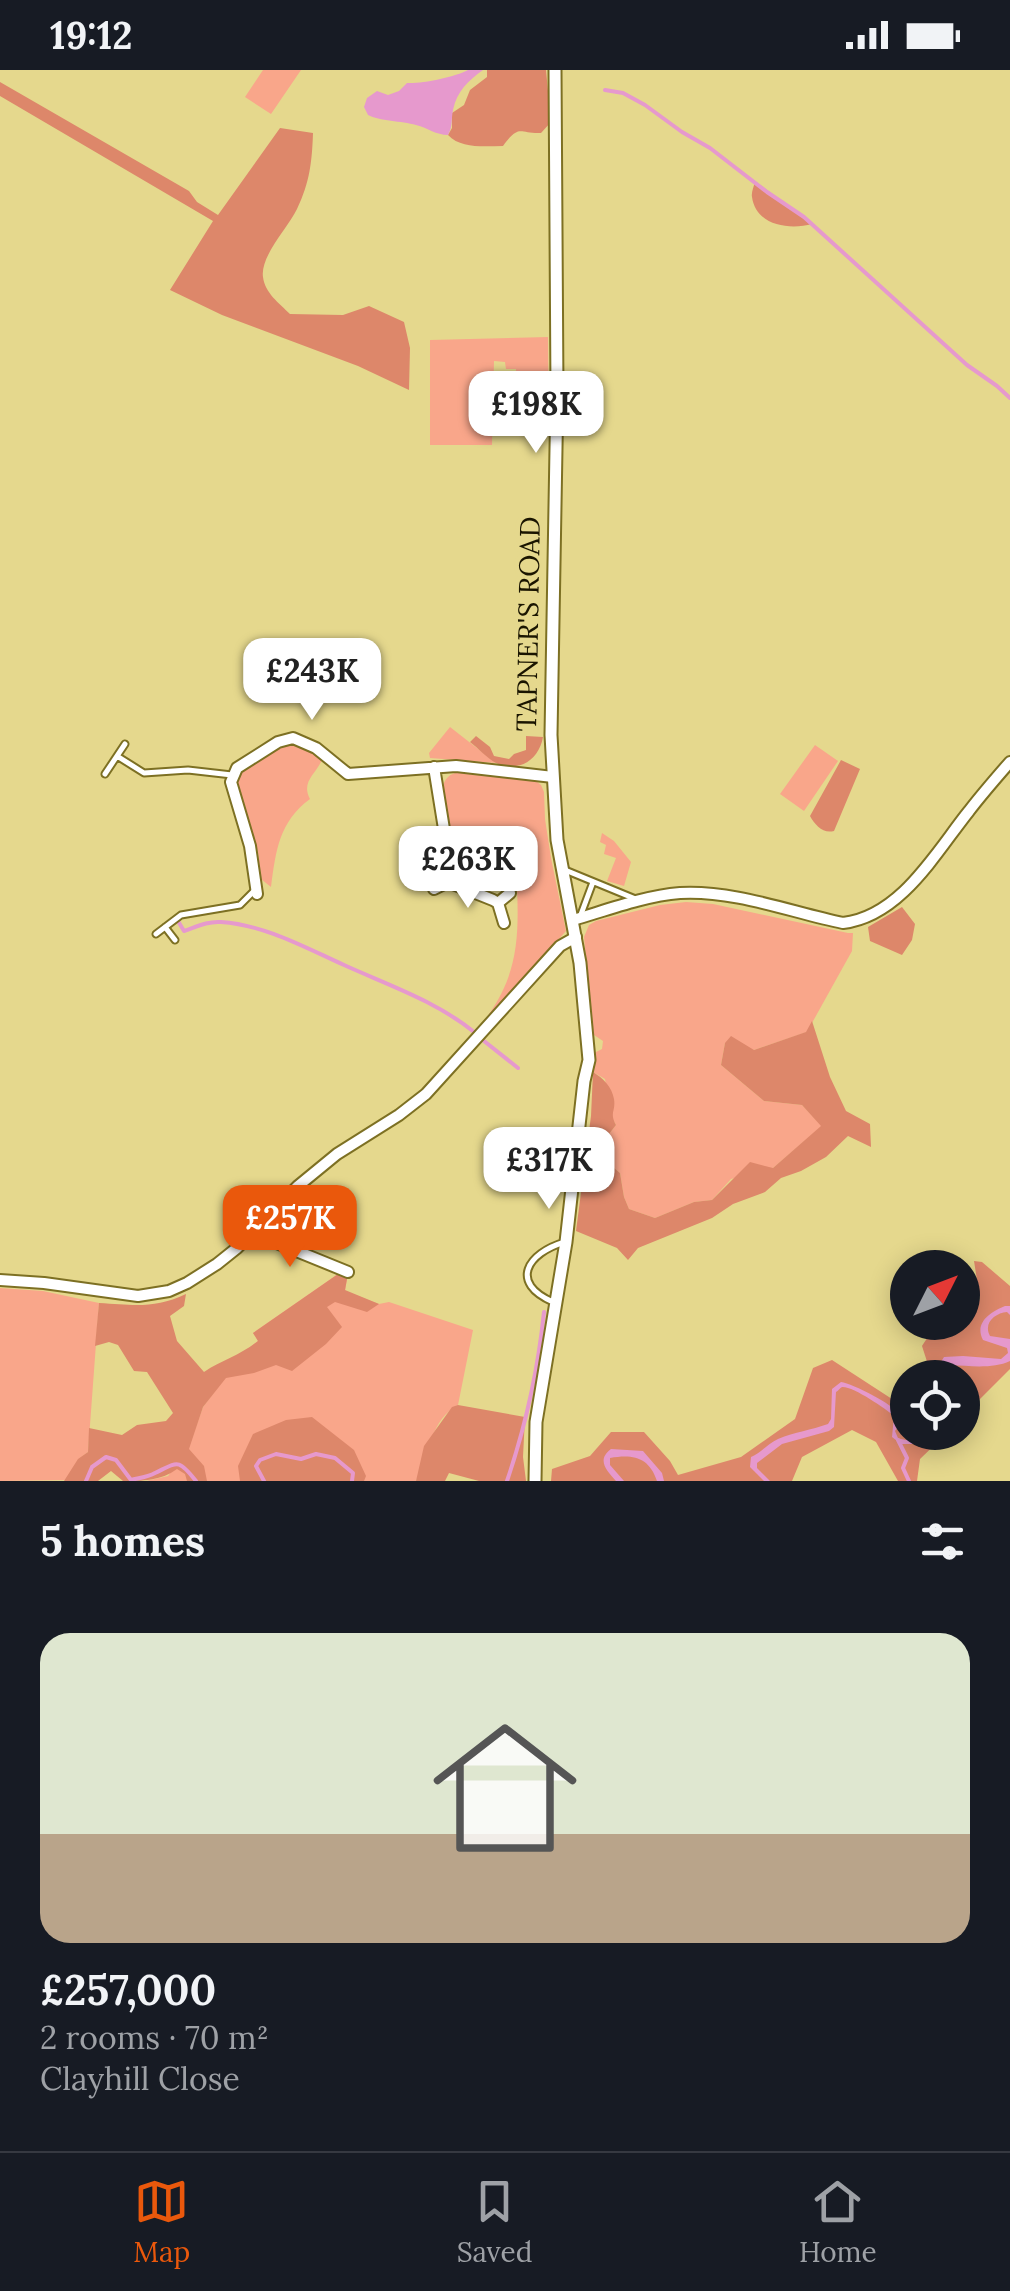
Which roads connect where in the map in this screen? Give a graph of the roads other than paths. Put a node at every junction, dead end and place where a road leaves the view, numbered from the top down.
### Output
1 (556, 70) edge
2 (125, 744) dead end
3 (118, 756) junction
4 (1010, 762) edge
5 (434, 767) junction
6 (105, 774) dead end
7 (232, 775) junction
8 (552, 777) junction
9 (562, 869) junction
10 (448, 882) junction
11 (593, 882) junction
12 (434, 889) dead end
13 (256, 892) joint
14 (510, 892) dead end
15 (640, 901) junction
16 (498, 904) junction
17 (576, 920) junction
18 (504, 923) dead end
19 (164, 927) junction
20 (156, 934) dead end
21 (576, 937) junction
22 (176, 940) dead end
23 (254, 1231) junction
24 (566, 1242) junction
25 (348, 1272) dead end
26 (0, 1280) edge
27 (556, 1304) junction
28 (534, 1481) edge

1 - 8 street, TAPNER'S ROAD
2 - 3 lane
3 - 6 lane
3 - 7 lane
4 - 15 street
5 - 7 street
5 - 8 street
5 - 10 street
7 - 13 street
8 - 9 street, TAPNER'S ROAD
9 - 11 lane
9 - 17 street, TAPNER'S ROAD
10 - 12 street
10 - 16 street
11 - 15 lane
11 - 17 lane
13 - 19 lane
14 - 16 street
15 - 17 street
16 - 18 street
17 - 21 street, TAPNER'S ROAD
19 - 20 lane
19 - 22 lane
21 - 23 street
21 - 24 street, TAPNER'S ROAD
23 - 25 street
23 - 26 street
24 - 27 street, TAPNER'S ROAD
24 - 27 lane
27 - 28 street, TAPNER'S ROAD

